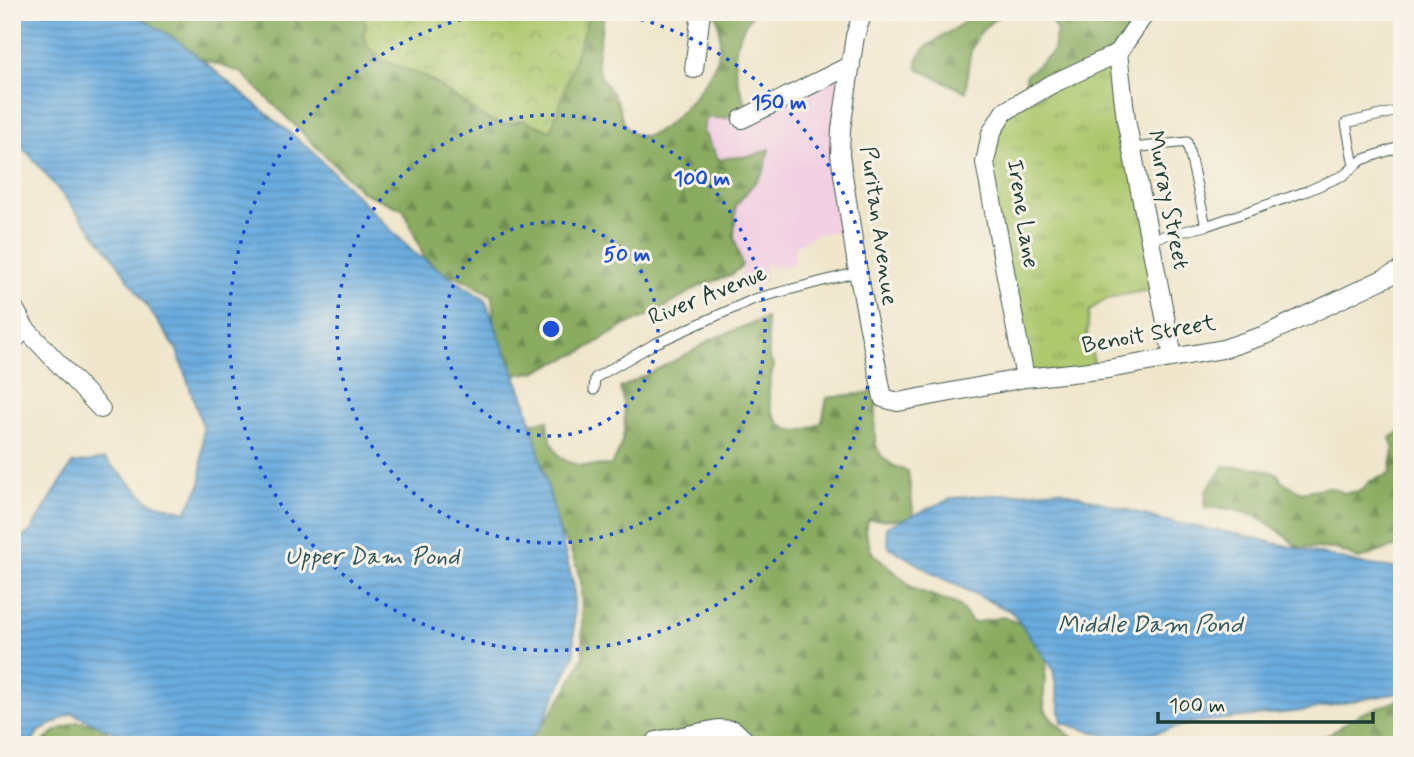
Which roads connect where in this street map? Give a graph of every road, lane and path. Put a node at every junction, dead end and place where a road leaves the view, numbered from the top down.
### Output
1 (701, 12) edge
2 (863, 12) edge
3 (1146, 12) edge
4 (1118, 53) junction
5 (851, 65) junction
6 (694, 69) dead end
7 (1402, 110) edge
8 (743, 119) dead end
9 (1402, 146) edge
10 (1133, 148) junction
11 (1354, 166) junction
12 (1206, 226) junction
13 (1150, 239) junction
14 (1402, 270) edge
15 (858, 272) junction
16 (12, 304) edge
17 (24, 328) junction
18 (12, 343) edge
19 (1173, 356) junction
20 (1026, 378) junction
21 (594, 390) dead end
22 (890, 401) joint
23 (101, 409) dead end
24 (656, 741) dead end
25 (750, 745) edge

1 - 6 street
2 - 5 street, Puritan Avenue
3 - 4 street
4 - 10 street, Murray Street
4 - 20 street, Irene Lane
5 - 8 street
5 - 15 street, Puritan Avenue
7 - 11 lane
9 - 11 lane
10 - 12 lane
10 - 13 street, Murray Street
11 - 12 lane
12 - 13 lane
13 - 19 street, Murray Street
14 - 19 street, Benoit Street
15 - 21 lane, River Avenue
15 - 22 street, Puritan Avenue
16 - 17 street
17 - 18 street
17 - 23 street
19 - 20 street, Benoit Street
20 - 22 street, Benoit Street
24 - 25 street

